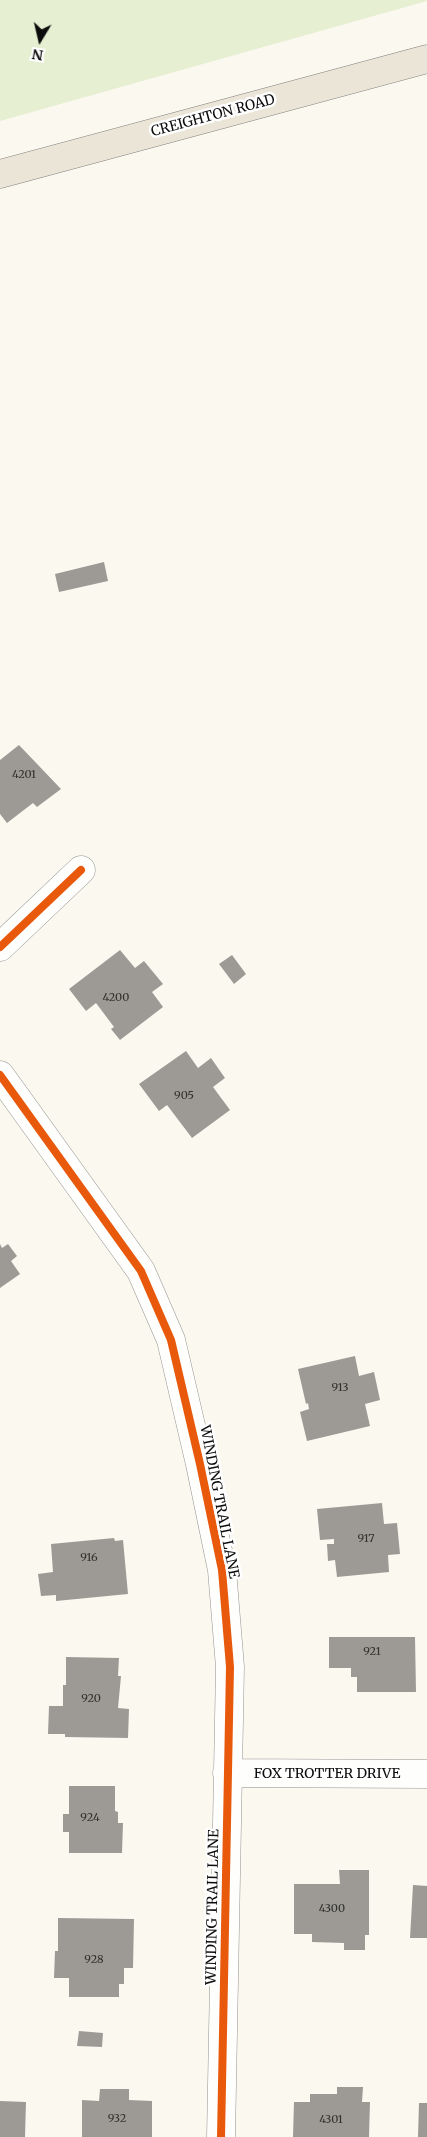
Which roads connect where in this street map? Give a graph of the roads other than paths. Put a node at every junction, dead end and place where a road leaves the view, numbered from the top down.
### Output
1 (427, 59) edge
2 (0, 174) edge
3 (81, 870) dead end
4 (0, 947) edge
5 (0, 1075) edge
6 (228, 1773) junction
7 (427, 1774) edge
8 (221, 2137) edge

1 - 2 main road, CREIGHTON ROAD
3 - 4 street
5 - 6 street, WINDING TRAIL LANE
6 - 7 street, FOX TROTTER DRIVE
6 - 8 street, WINDING TRAIL LANE

